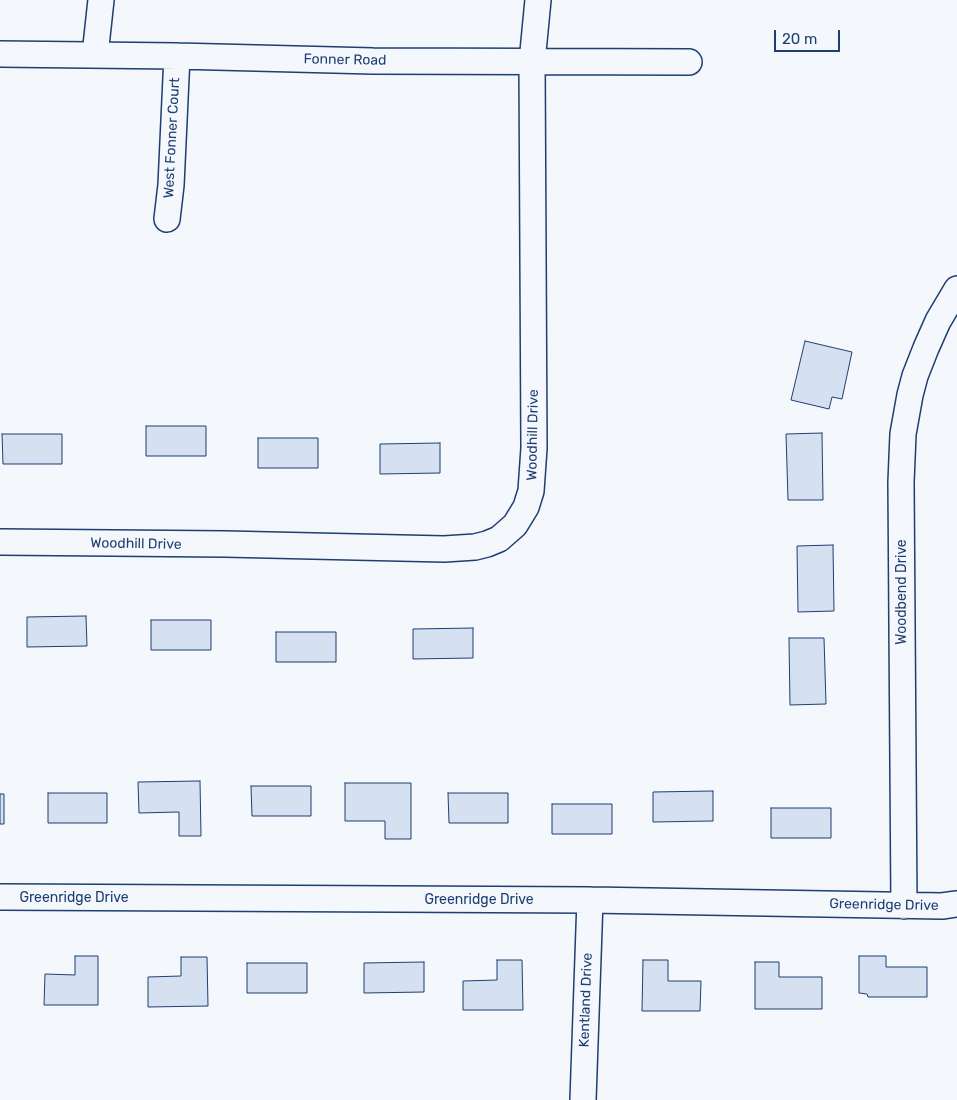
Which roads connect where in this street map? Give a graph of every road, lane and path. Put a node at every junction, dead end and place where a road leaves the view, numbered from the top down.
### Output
1 (100, 0) edge
2 (538, 0) edge
3 (0, 54) edge
4 (95, 55) junction
5 (177, 56) junction
6 (532, 62) junction
7 (689, 62) dead end
8 (167, 219) dead end
9 (957, 289) edge
10 (0, 542) edge
11 (0, 897) edge
12 (590, 900) junction
13 (957, 904) edge
14 (904, 906) junction
15 (583, 1100) edge

1 - 4 street
2 - 6 street, Woodhill Drive
3 - 4 street, Fonner Road
4 - 5 street, Fonner Road
5 - 6 street, Fonner Road
5 - 8 street, West Fonner Court
6 - 7 street, Fonner Road
6 - 10 street, Woodhill Drive
9 - 14 street, Woodbend Drive
11 - 12 street, Greenridge Drive
12 - 14 street, Greenridge Drive
12 - 15 street, Kentland Drive
13 - 14 street, Greenridge Drive

